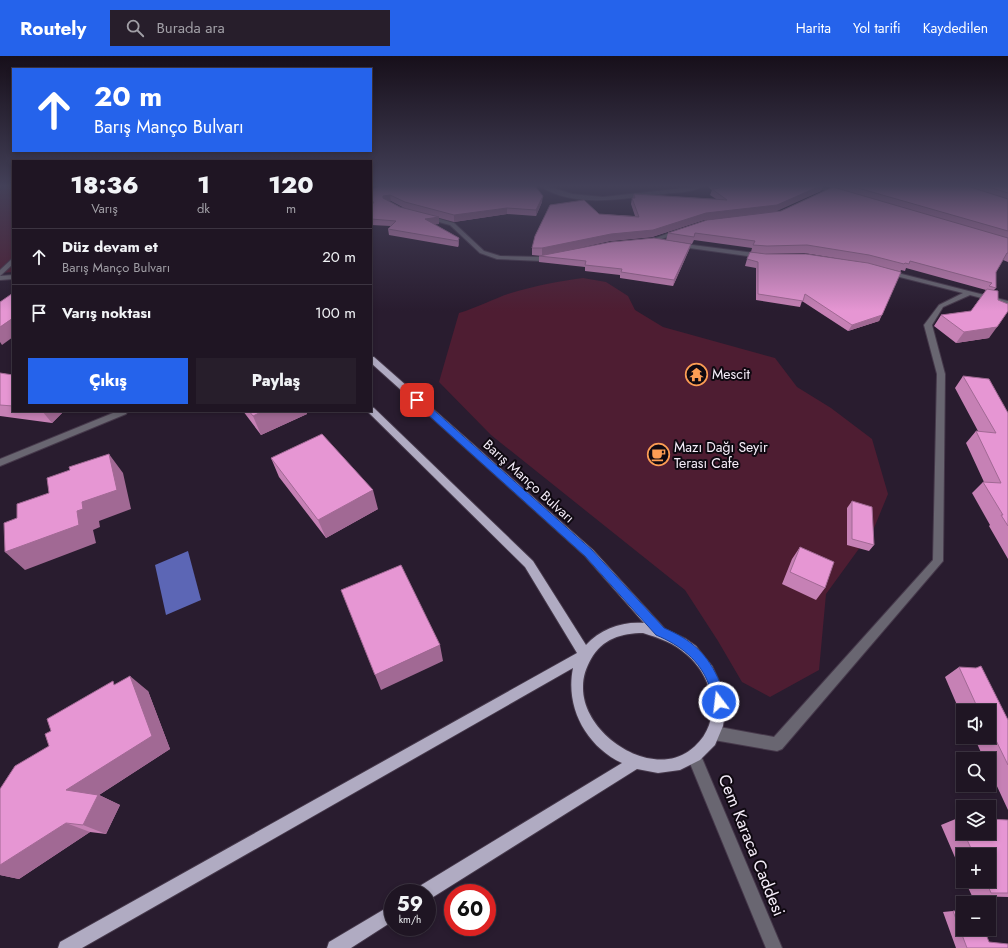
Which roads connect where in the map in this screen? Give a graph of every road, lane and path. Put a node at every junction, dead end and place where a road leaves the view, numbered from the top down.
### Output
1 (456, 228) edge
2 (690, 228) edge
3 (563, 254) edge
4 (772, 256) edge
5 (12, 261) edge
6 (880, 270) edge
7 (0, 274) edge
8 (12, 277) edge
9 (0, 278) edge
10 (969, 293) junction
11 (1008, 303) edge
12 (372, 360) edge
13 (372, 411) edge
14 (123, 412) dead end
15 (0, 463) edge
16 (660, 632) junction
17 (585, 655) junction
18 (714, 733) junction
19 (694, 756) junction
20 (636, 762) junction
21 (436, 886) edge
22 (384, 918) edge
23 (66, 948) edge
24 (335, 948) edge
25 (774, 948) edge

1 - 3 street
2 - 4 street
5 - 7 street
6 - 10 street
8 - 9 street
10 - 11 street
10 - 18 street
12 - 16 main road, Barış Manço Bulvarı
13 - 17 main road
14 - 15 street
16 - 17 main road
16 - 18 main road
17 - 20 main road
17 - 23 main road
18 - 19 main road
19 - 20 main road
19 - 25 street, Cem Karaca Caddesi
20 - 21 main road
22 - 24 main road

